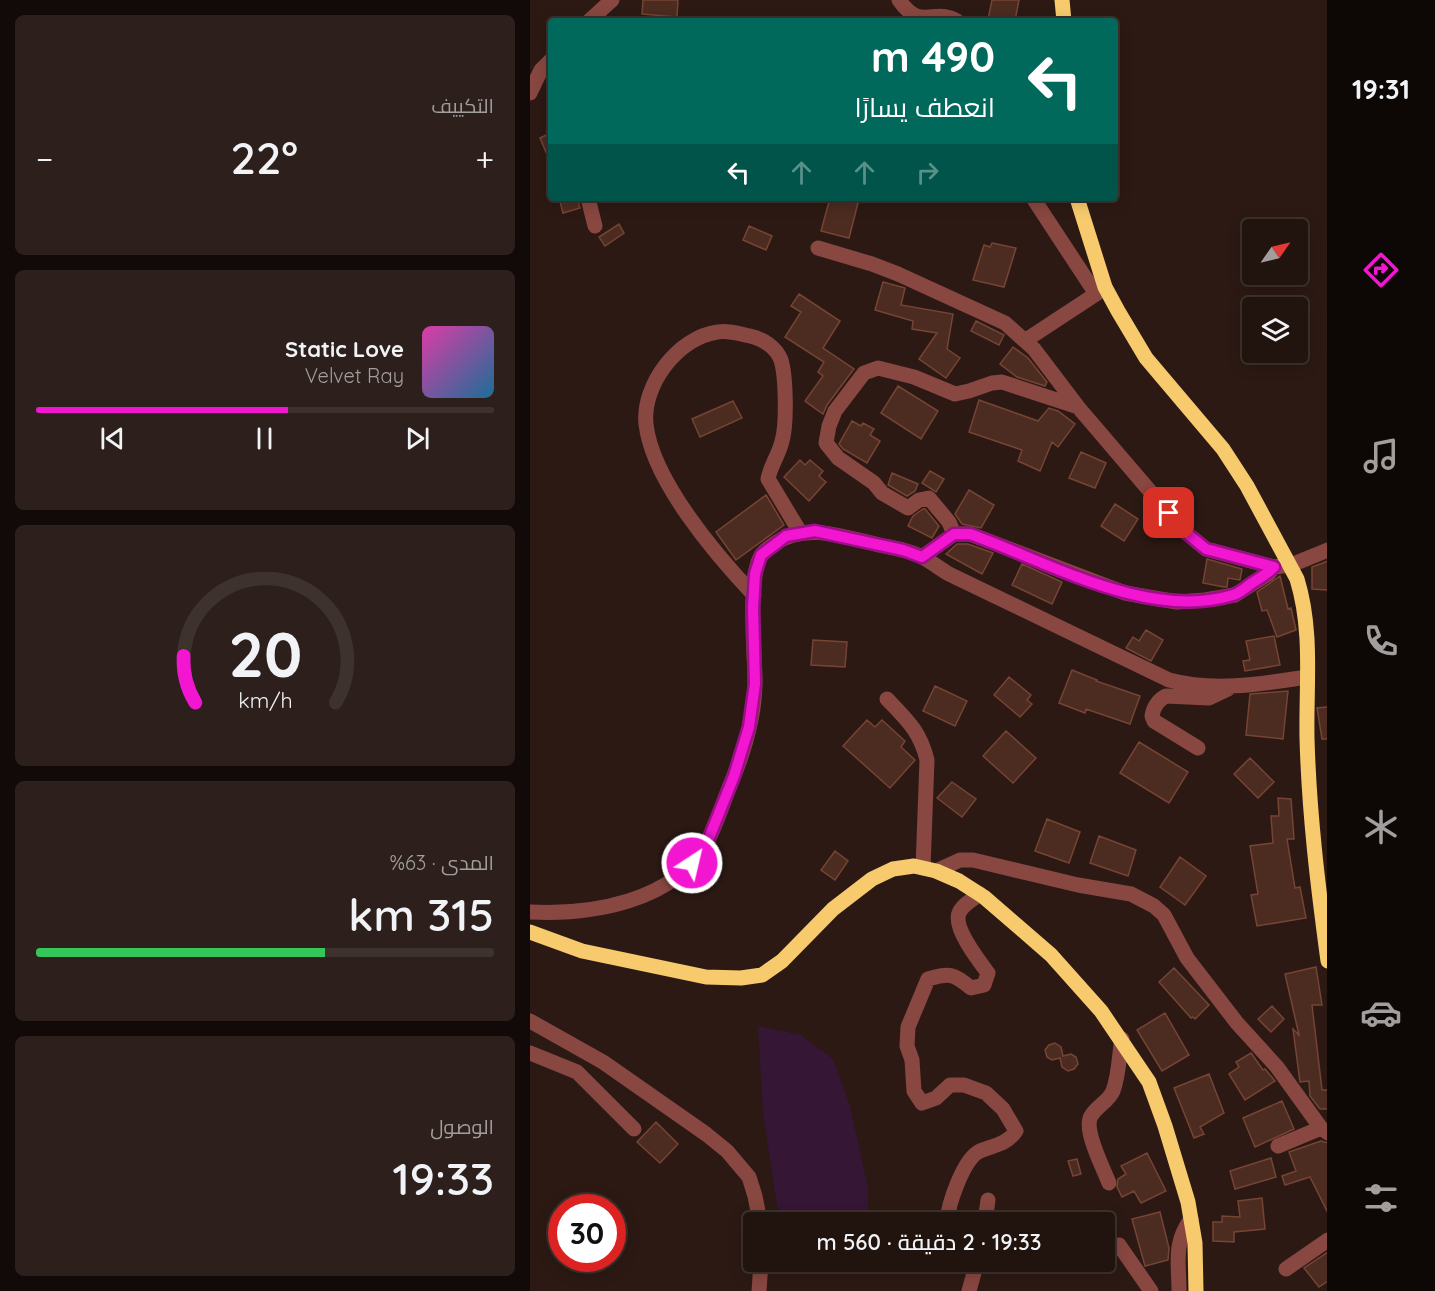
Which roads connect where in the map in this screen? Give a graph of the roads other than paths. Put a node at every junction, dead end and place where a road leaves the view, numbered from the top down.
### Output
1 (612, 0) edge
2 (899, 0) edge
3 (1062, 0) edge
4 (592, 18) edge
5 (916, 18) edge
6 (1064, 18) edge
7 (548, 63) edge
8 (530, 93) edge
9 (589, 201) edge
10 (1035, 201) edge
11 (1078, 201) edge
12 (595, 226) dead end
13 (818, 249) dead end
14 (1100, 290) junction
15 (1026, 340) junction
16 (1078, 407) junction
17 (800, 532) junction
18 (954, 534) junction
19 (1328, 550) edge
20 (922, 557) junction
21 (1291, 565) junction
22 (1274, 567) junction
23 (754, 595) junction
24 (1307, 677) junction
25 (1237, 686) junction
26 (887, 699) dead end
27 (1198, 748) dead end
28 (930, 869) junction
29 (980, 894) junction
30 (530, 912) edge
31 (530, 932) edge
32 (1328, 961) edge
33 (530, 1021) edge
34 (1122, 1039) junction
35 (530, 1053) edge
36 (634, 1129) dead end
37 (1324, 1130) edge
38 (1278, 1146) dead end
39 (1109, 1183) dead end
40 (988, 1200) dead end
41 (758, 1212) edge
42 (948, 1212) edge
43 (986, 1212) edge
44 (1191, 1220) junction
45 (1328, 1240) edge
46 (1120, 1245) dead end
47 (1286, 1269) dead end
48 (760, 1272) edge
49 (973, 1272) edge
50 (759, 1291) edge
51 (969, 1291) edge
52 (1151, 1291) edge
53 (1179, 1291) edge
54 (1196, 1291) edge

1 - 4 street
2 - 5 street
3 - 6 main road
7 - 8 street
9 - 12 street
10 - 14 street
11 - 14 main road
13 - 15 street
14 - 15 street
14 - 21 main road
15 - 16 street
16 - 18 street
16 - 22 street
17 - 20 street
17 - 23 street
17 - 23 street
18 - 20 street
18 - 22 street
19 - 21 street
20 - 25 street
21 - 22 street
21 - 24 main road
23 - 30 street
24 - 25 street
24 - 32 main road
25 - 27 street
26 - 28 street
28 - 29 main road
28 - 31 main road
28 - 37 street
29 - 34 main road
29 - 42 street
33 - 41 street
34 - 39 street
34 - 44 main road
35 - 36 street
37 - 38 street
40 - 43 street
44 - 53 street
44 - 54 main road
45 - 47 street
46 - 52 street
48 - 50 street
49 - 51 street

